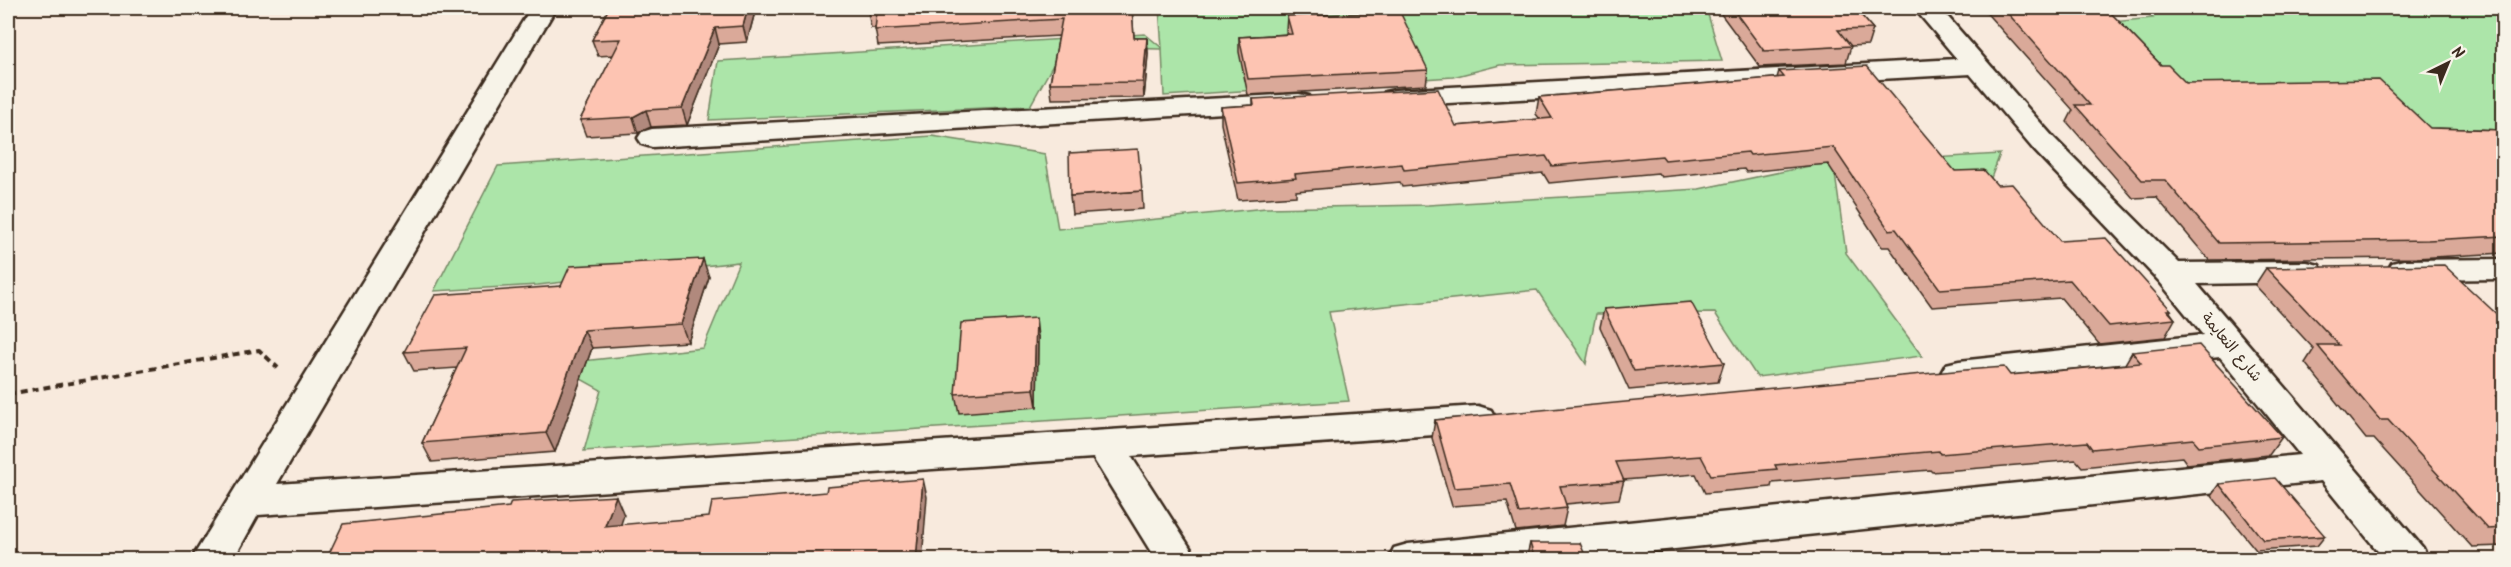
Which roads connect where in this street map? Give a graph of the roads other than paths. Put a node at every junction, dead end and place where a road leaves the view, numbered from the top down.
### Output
1 (543, 8) edge
2 (1927, 8) edge
3 (1978, 66) junction
4 (1368, 99) edge
5 (1320, 101) edge
6 (652, 138) dead end
7 (2504, 269) edge
8 (2337, 271) edge
9 (2373, 271) edge
10 (2171, 274) junction
11 (2229, 344) junction
12 (1931, 376) edge
13 (1516, 415) edge
14 (1103, 444) junction
15 (2332, 466) junction
16 (247, 501) junction
17 (211, 560) edge
18 (1178, 560) edge
19 (1408, 560) edge
20 (2409, 560) edge

1 - 16 street
2 - 3 street, شارع النعايمة
3 - 4 street
3 - 10 street, شارع النعايمة
5 - 6 street
7 - 9 street
8 - 10 street
10 - 11 street, شارع النعايمة
11 - 12 street
11 - 15 street, شارع النعايمة
13 - 14 street
14 - 16 street
14 - 18 street
15 - 19 street
15 - 20 street, شارع النعايمة
16 - 17 street

